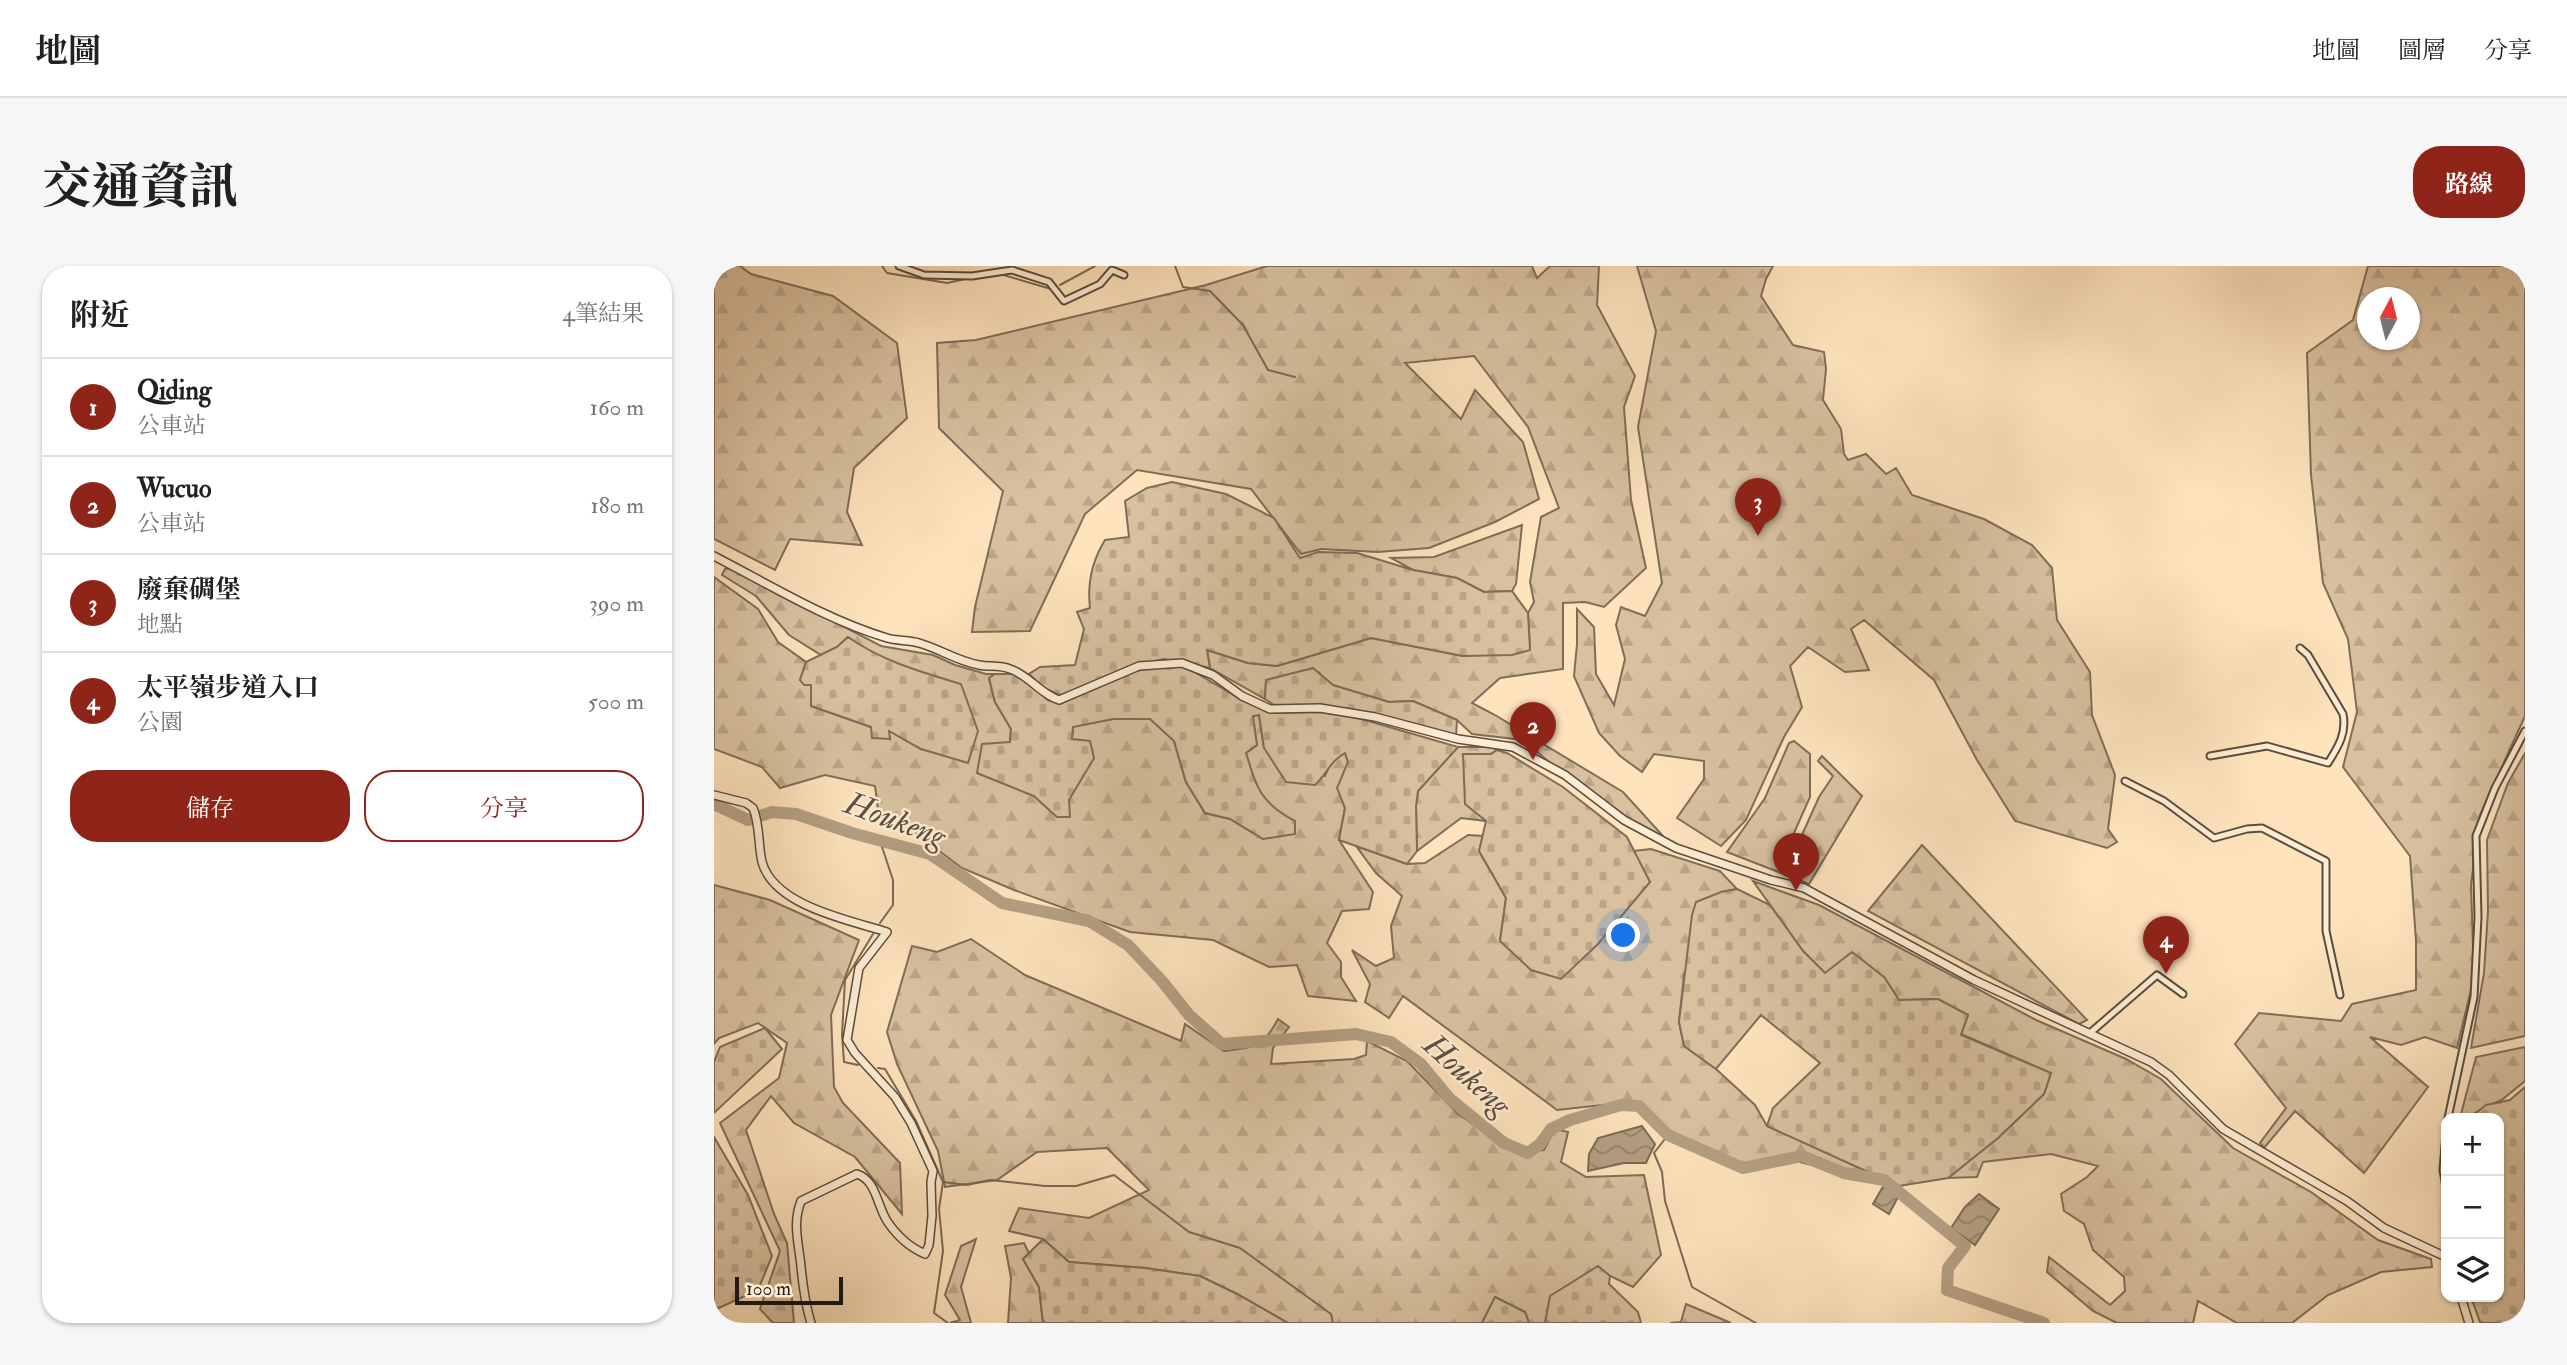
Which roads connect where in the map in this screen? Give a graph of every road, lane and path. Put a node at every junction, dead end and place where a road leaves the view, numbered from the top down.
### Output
1 (899, 266) edge
2 (1125, 275) dead end
3 (714, 556) edge
4 (2300, 648) dead end
5 (2525, 731) edge
6 (2210, 756) dead end
7 (2125, 781) dead end
8 (714, 795) edge
9 (2183, 994) dead end
10 (2340, 995) dead end
11 (2090, 1033) junction
12 (2449, 1113) edge
13 (2441, 1255) edge
14 (2463, 1302) edge
15 (811, 1323) edge
16 (2469, 1323) edge

1 - 2 street
3 - 11 street
4 - 6 street
5 - 12 street
7 - 10 street
8 - 15 street
9 - 11 street
11 - 13 street
14 - 16 street

